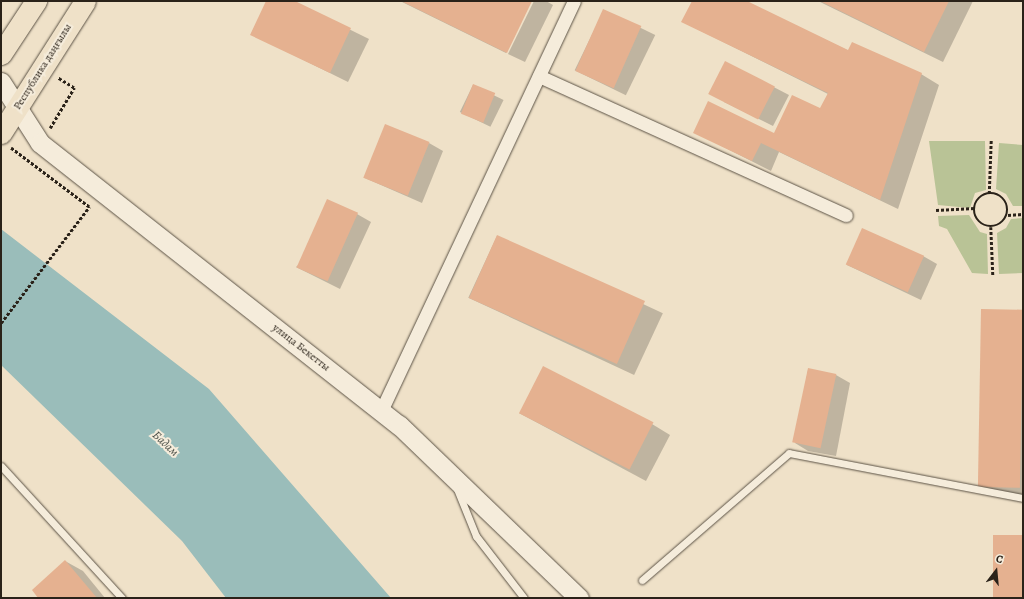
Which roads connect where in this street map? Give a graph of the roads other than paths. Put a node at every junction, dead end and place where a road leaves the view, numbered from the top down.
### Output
1 (36, 1) edge
2 (85, 1) edge
3 (574, 1) edge
4 (1, 54) edge
5 (539, 76) junction
6 (1, 82) edge
7 (16, 110) junction
8 (1, 133) edge
9 (846, 215) dead end
10 (381, 411) junction
11 (1, 466) edge
12 (451, 476) junction
13 (1023, 498) edge
14 (642, 580) dead end
15 (122, 598) edge
16 (524, 598) edge
17 (579, 598) edge

1 - 4 main road
2 - 7 main road, Республика даңғылы
3 - 5 street
5 - 9 street
5 - 10 street
6 - 7 street, улица Бекетты
7 - 8 main road, Республика даңғылы
7 - 10 street, улица Бекетты
10 - 12 street, улица Бекетты
11 - 15 lane
12 - 16 lane
12 - 17 street, улица Бекетты
13 - 14 lane

